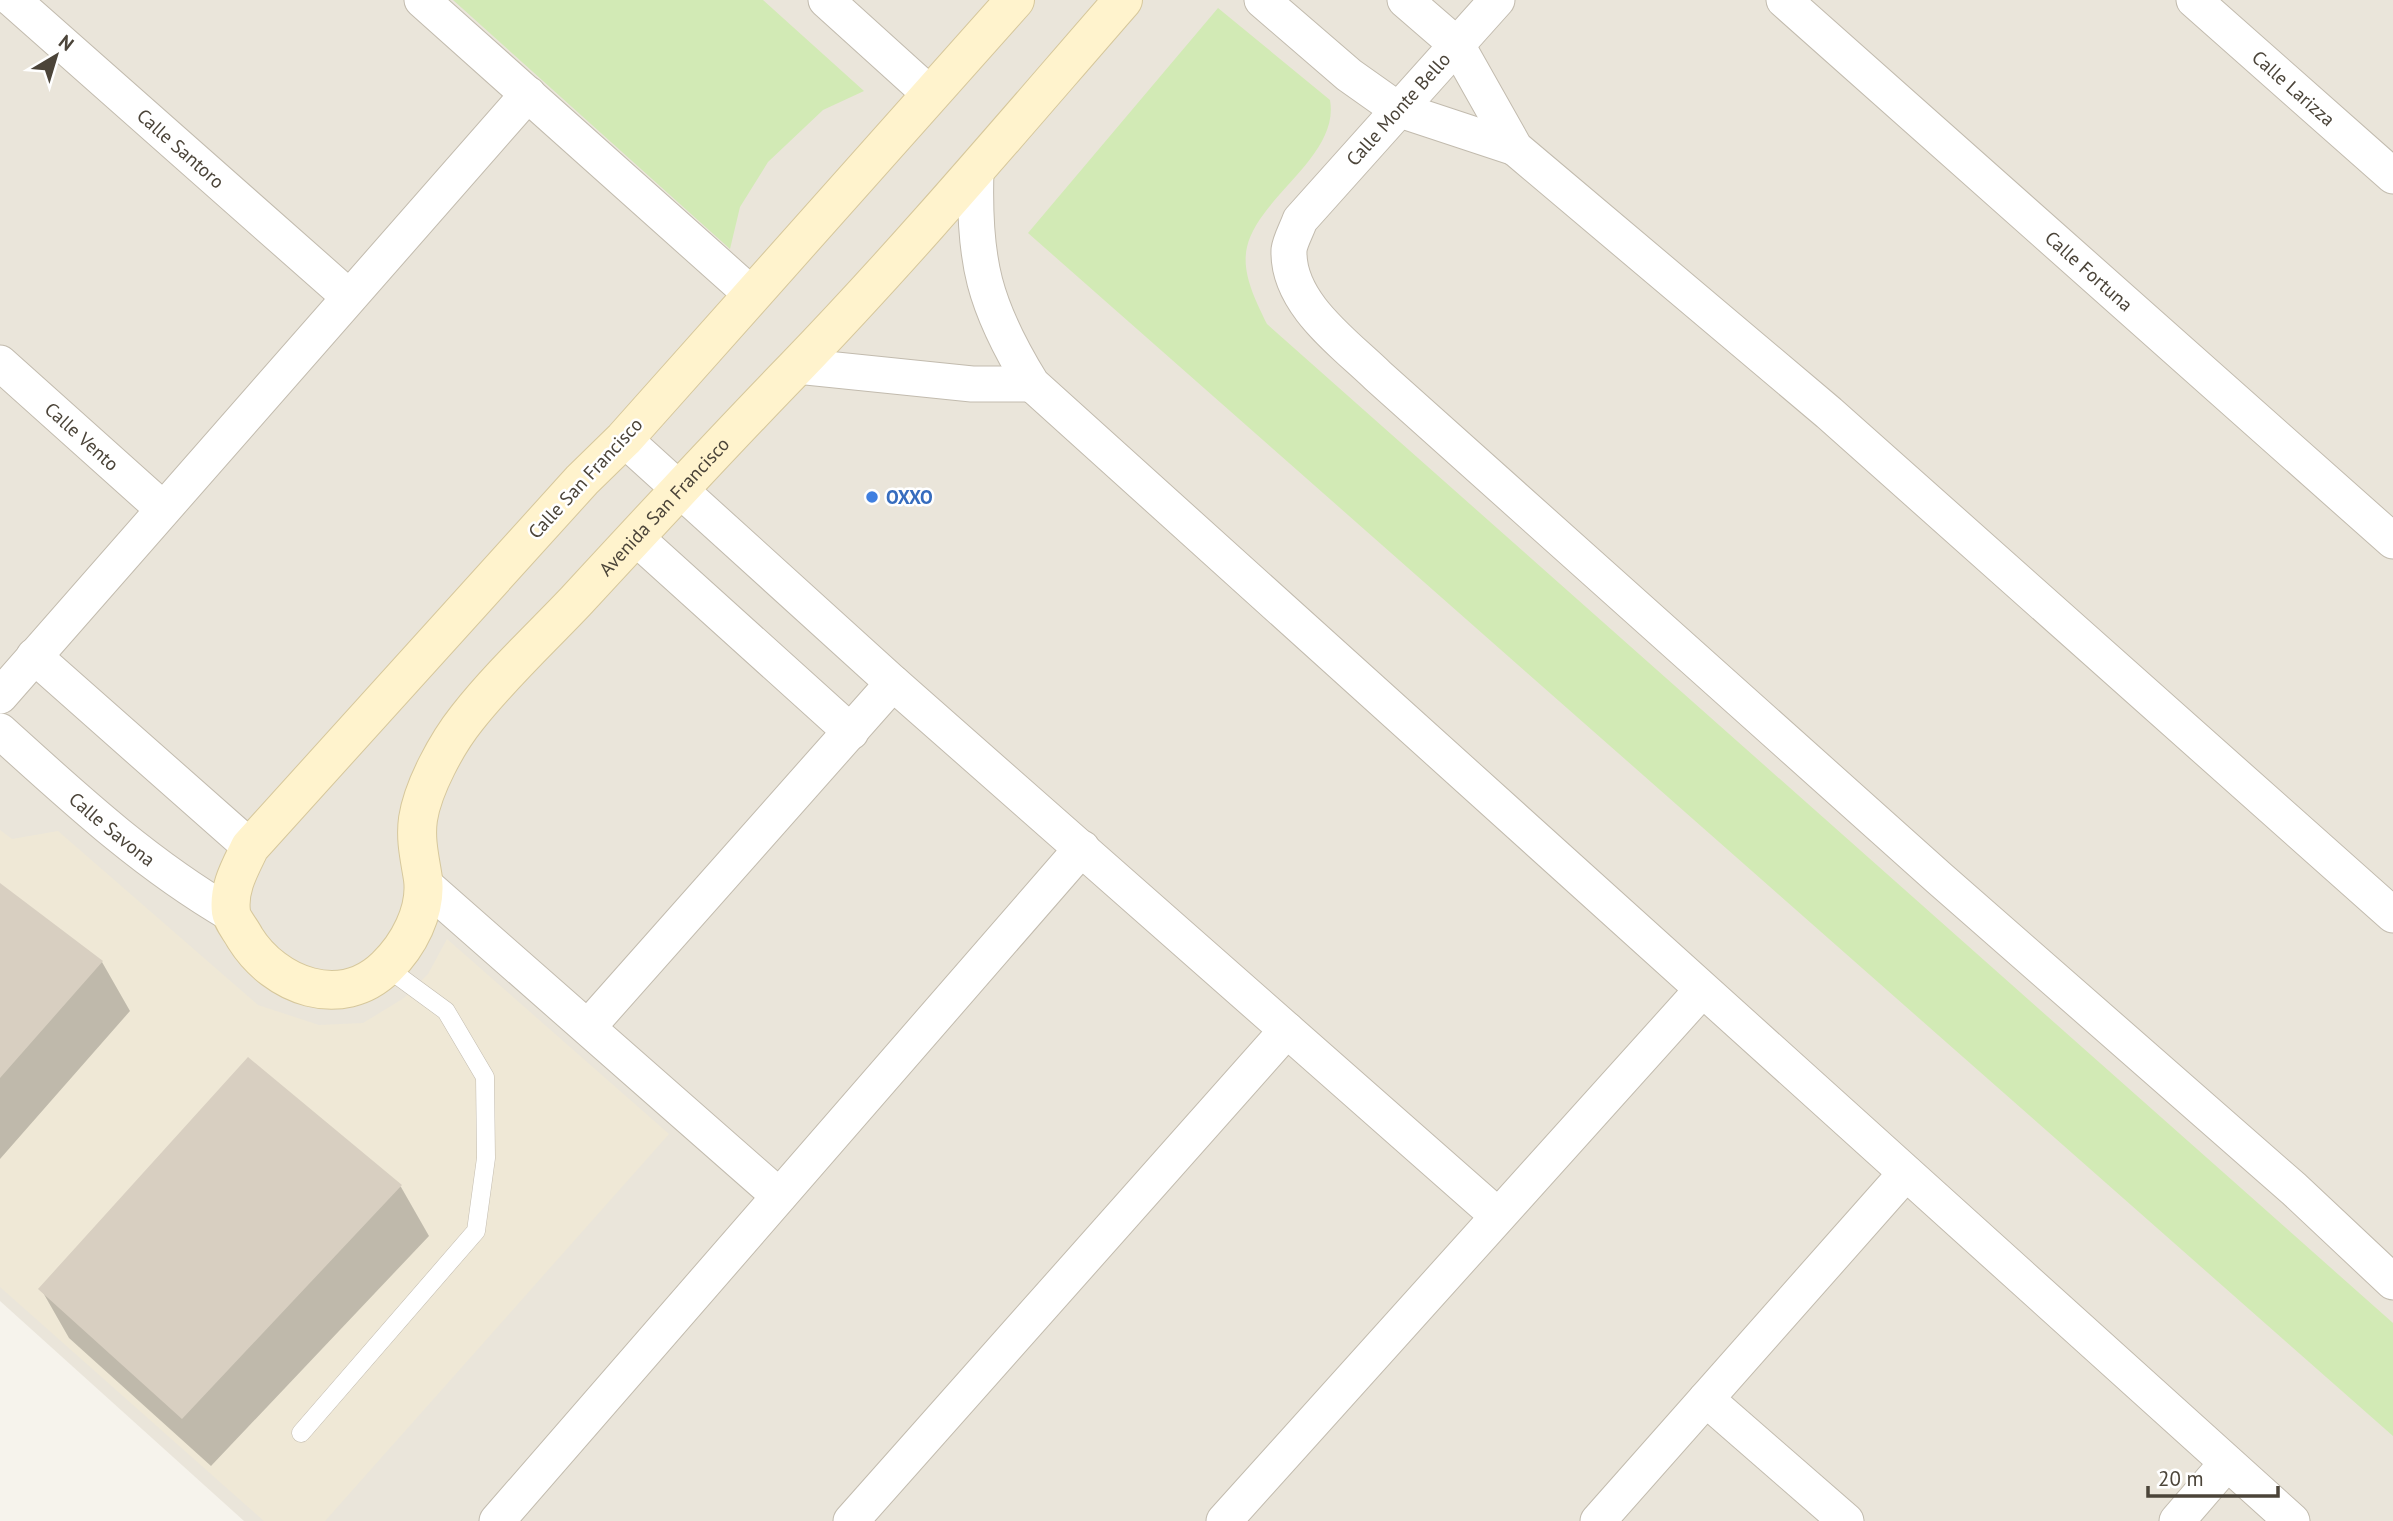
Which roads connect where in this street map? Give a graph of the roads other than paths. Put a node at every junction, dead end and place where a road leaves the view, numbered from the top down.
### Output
1 (13, 0) edge
2 (422, 0) edge
3 (826, 0) edge
4 (1015, 0) edge
5 (1123, 0) edge
6 (1262, 0) edge
7 (1405, 0) edge
8 (1497, 0) edge
9 (1784, 0) edge
10 (2194, 0) edge
11 (1457, 45) junction
12 (528, 94) junction
13 (931, 95) junction
14 (1397, 109) junction
15 (1515, 148) junction
16 (976, 170) junction
17 (2393, 176) edge
18 (751, 294) junction
19 (349, 297) junction
20 (0, 363) edge
21 (797, 366) junction
22 (1032, 384) junction
23 (624, 439) junction
24 (679, 488) junction
25 (163, 509) junction
26 (635, 537) junction
27 (2393, 541) edge
28 (34, 656) junction
29 (893, 683) junction
30 (0, 696) edge
31 (0, 732) edge
32 (851, 732) junction
33 (250, 847) junction
34 (1082, 848) junction
35 (424, 884) junction
36 (231, 915) junction
37 (2393, 915) edge
38 (386, 967) junction
39 (1702, 990) junction
40 (589, 1026) junction
41 (1287, 1030) junction
42 (1906, 1173) junction
43 (779, 1196) junction
44 (1499, 1216) junction
45 (2393, 1282) edge
46 (1706, 1399) junction
47 (301, 1433) dead end
48 (2227, 1463) junction
49 (497, 1521) edge
50 (851, 1521) edge
51 (1224, 1521) edge
52 (1598, 1521) edge
53 (1846, 1521) edge
54 (2176, 1521) edge
55 (2292, 1521) edge

1 - 19 street, Calle Santoro
2 - 12 street
3 - 13 street
4 - 13 street, Calle San Francisco
5 - 16 street, Avenida San Francisco
6 - 14 street
7 - 11 street
8 - 11 street, Calle Monte Bello
9 - 27 street, Calle Fortuna
10 - 17 street, Calle Larizza
11 - 14 street, Calle Monte Bello
11 - 15 street
12 - 18 street
12 - 19 street
13 - 18 street, Calle San Francisco
14 - 15 street
14 - 45 street, Calle Monte Bello
15 - 37 street
16 - 21 street, Avenida San Francisco
16 - 22 street
18 - 23 street, Calle San Francisco
19 - 25 street
20 - 25 street, Calle Vento
21 - 22 street
21 - 24 street, Avenida San Francisco
22 - 39 street
23 - 24 street
23 - 33 street, Calle San Francisco
24 - 26 street, Avenida San Francisco
24 - 29 street
25 - 28 street
26 - 32 street
26 - 35 street, Avenida San Francisco
28 - 30 street
28 - 33 street
29 - 32 street
29 - 34 street
31 - 36 street, Calle Savona
32 - 40 street
33 - 36 street, Calle San Francisco
34 - 41 street
34 - 43 street
35 - 38 street, Avenida San Francisco
35 - 40 street
36 - 38 street, Avenida San Francisco
38 - 47 lane
39 - 42 street
39 - 44 street
40 - 43 street
41 - 44 street
41 - 50 street
42 - 46 street
42 - 48 street
43 - 49 street
44 - 51 street
46 - 52 street
46 - 53 street
48 - 54 street
48 - 55 street

